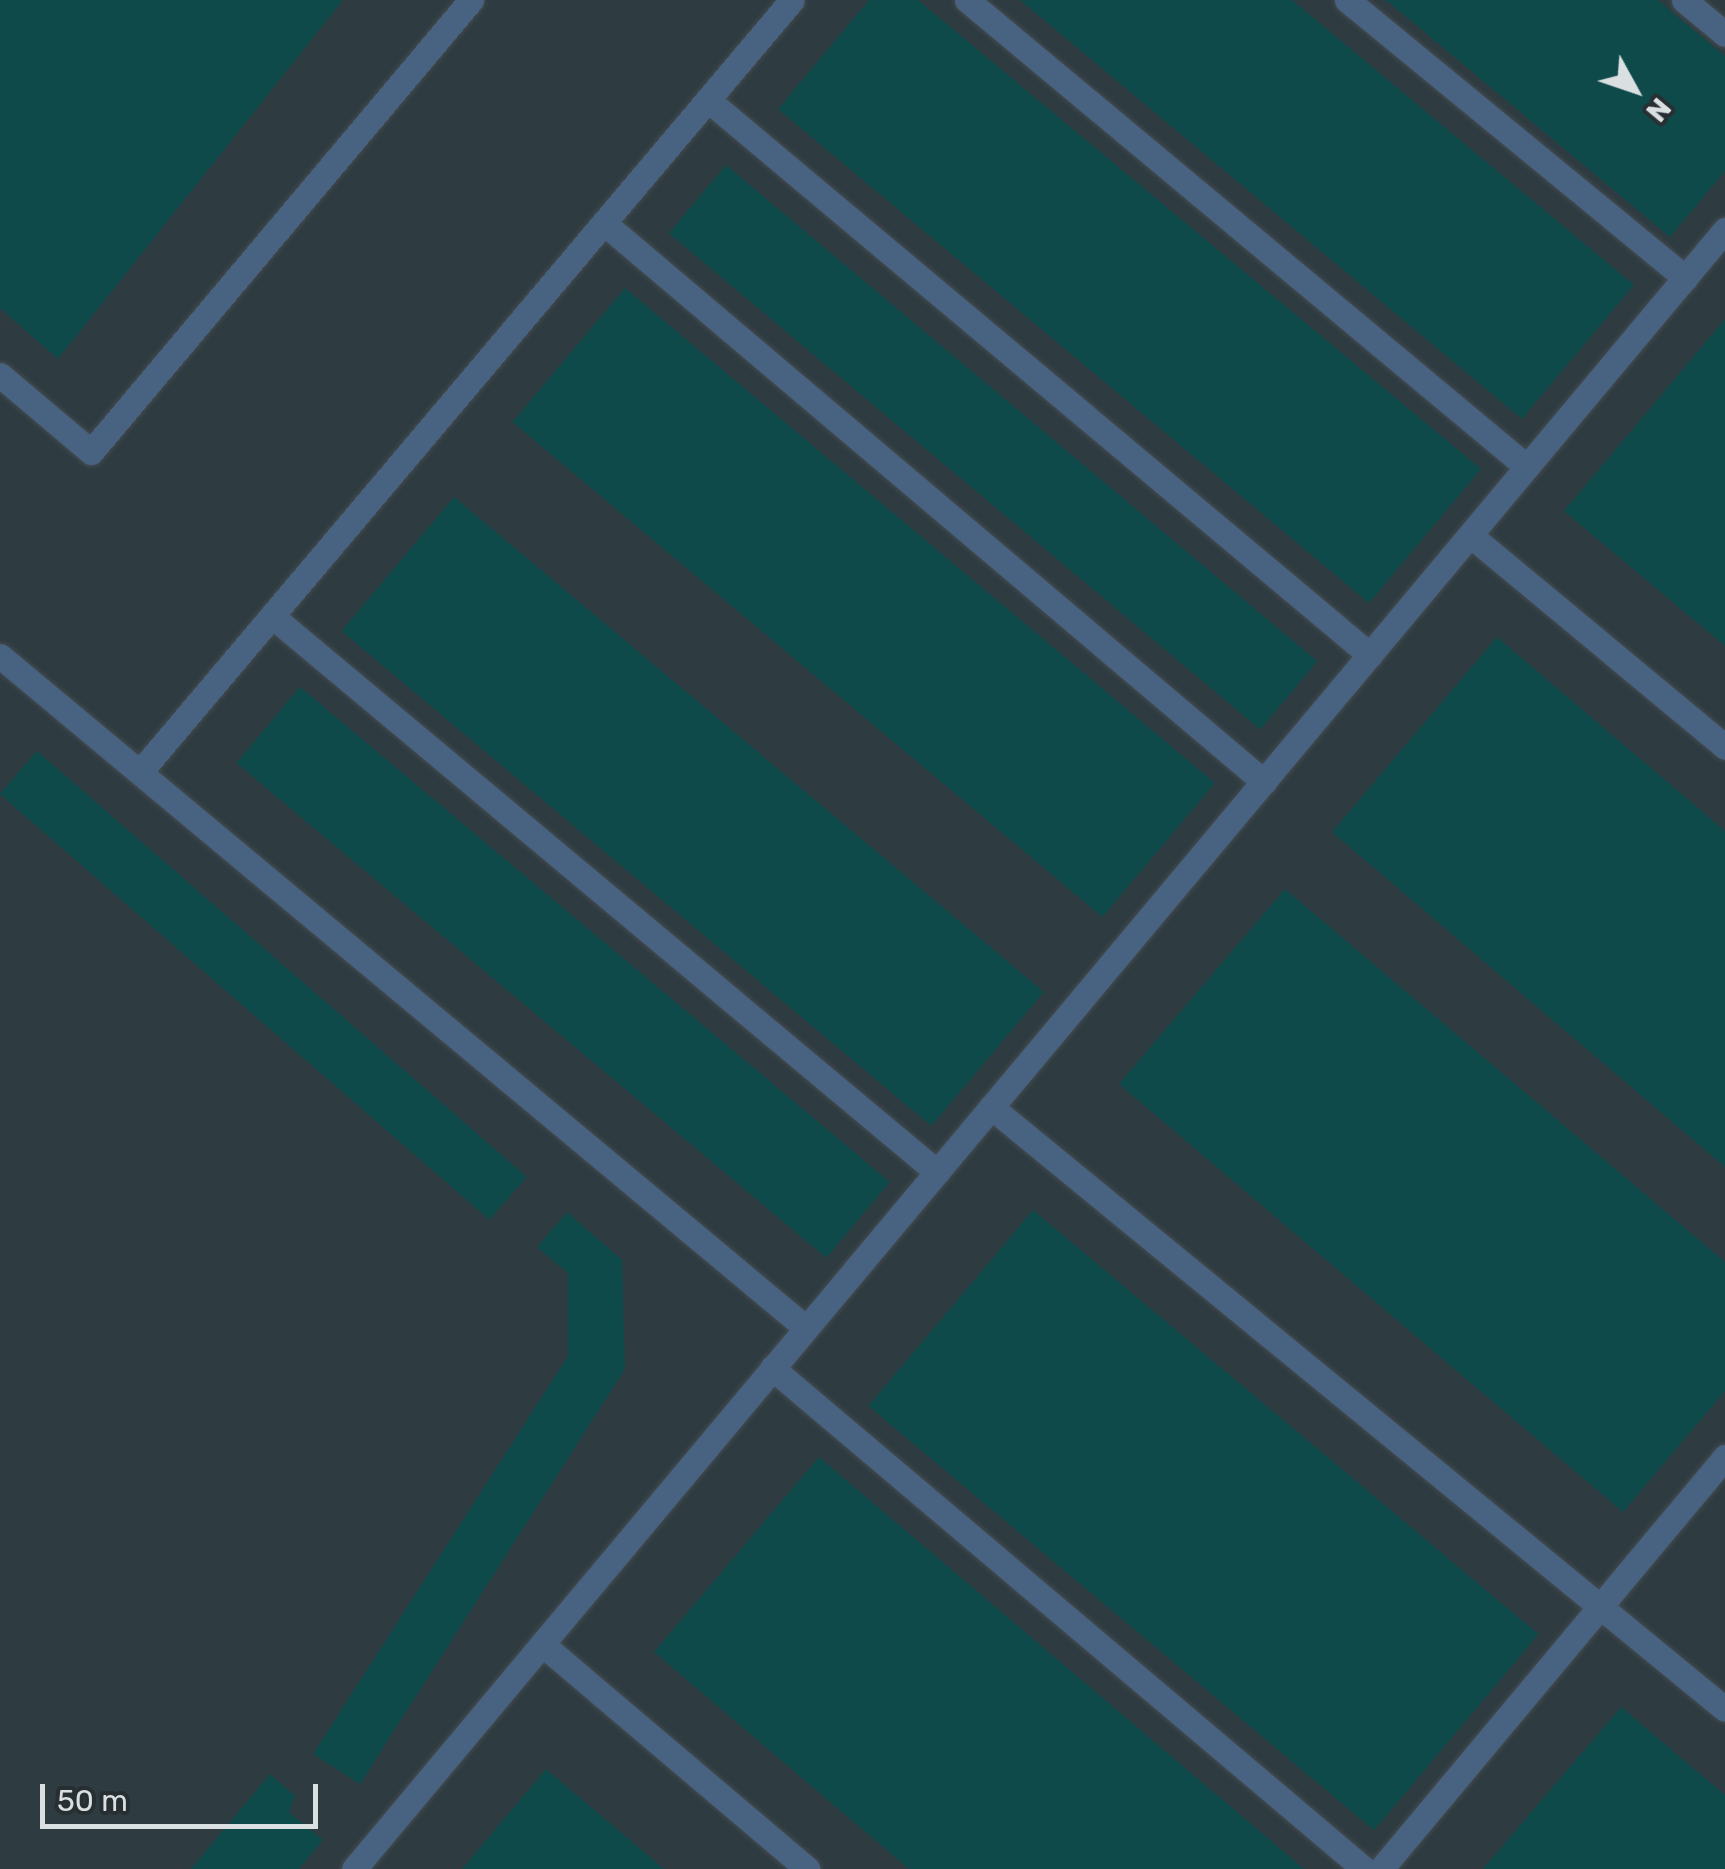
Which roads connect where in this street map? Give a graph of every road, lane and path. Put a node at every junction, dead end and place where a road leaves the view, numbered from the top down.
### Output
1 (471, 0) edge
2 (792, 0) edge
3 (967, 0) edge
4 (1347, 0) edge
5 (1684, 0) edge
6 (1725, 34) edge
7 (708, 100) junction
8 (604, 223) junction
9 (1725, 230) edge
10 (1685, 278) junction
11 (0, 375) edge
12 (1527, 467) junction
13 (1470, 535) junction
14 (272, 616) junction
15 (1370, 655) junction
16 (0, 656) edge
17 (1725, 747) edge
18 (140, 772) junction
19 (1264, 782) junction
20 (991, 1107) junction
21 (937, 1172) junction
22 (806, 1328) junction
23 (772, 1368) junction
24 (1725, 1457) edge
25 (1601, 1605) junction
26 (542, 1644) junction
27 (1725, 1709) edge
28 (354, 1869) edge
29 (807, 1869) edge
30 (1364, 1869) edge
31 (1381, 1869) edge

1 - 11 street
2 - 7 street
3 - 12 street
4 - 10 street
5 - 6 street
7 - 8 street
7 - 15 street
8 - 14 street
8 - 19 street
9 - 10 street
10 - 12 street
12 - 13 street
13 - 15 street
13 - 17 street
14 - 18 street
14 - 21 street
15 - 19 street
16 - 18 street
18 - 22 street
19 - 20 street
20 - 21 street
20 - 25 street
21 - 22 street
22 - 23 street
23 - 26 street
23 - 30 street
24 - 25 street
25 - 27 street
25 - 31 street
26 - 28 street
26 - 29 street

